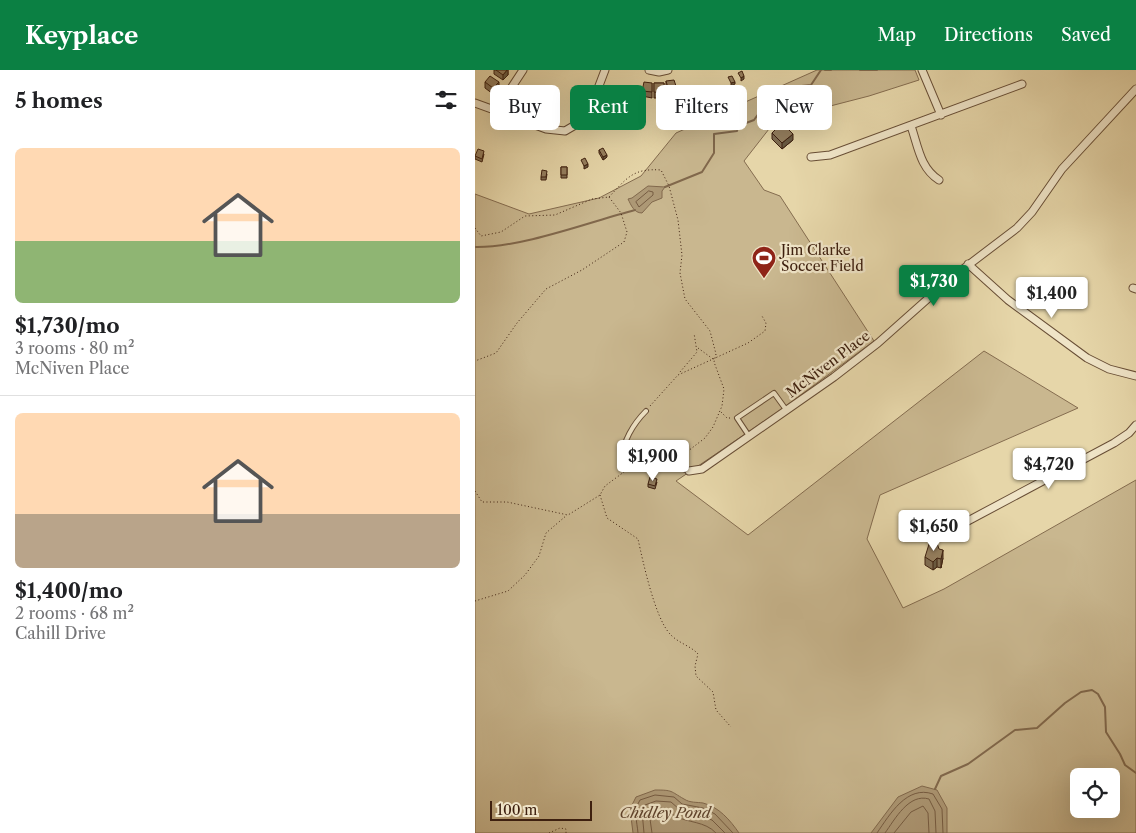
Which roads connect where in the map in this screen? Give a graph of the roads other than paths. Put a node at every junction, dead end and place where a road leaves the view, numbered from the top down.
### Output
1 (523, 70) edge
2 (605, 70) edge
3 (649, 70) edge
4 (668, 70) edge
5 (923, 70) edge
6 (1022, 84) dead end
7 (513, 85) edge
8 (1136, 89) edge
9 (475, 103) edge
10 (490, 108) edge
11 (941, 115) junction
12 (911, 126) junction
13 (556, 130) edge
14 (811, 157) dead end
15 (939, 180) dead end
16 (968, 264) junction
17 (1136, 376) edge
18 (646, 411) road end
19 (787, 411) junction
20 (1136, 425) edge
21 (749, 436) junction
22 (689, 471) joint
23 (943, 525) dead end

1 - 7 street
2 - 13 street
3 - 4 street
5 - 11 street
6 - 11 street
8 - 16 street, McNiven Place
9 - 10 street
11 - 12 street
12 - 14 street
12 - 15 street
16 - 17 street
16 - 19 street, McNiven Place
18 - 22 lane
19 - 21 street, McNiven Place
19 - 21 lane
20 - 23 street
21 - 22 street, McNiven Place

